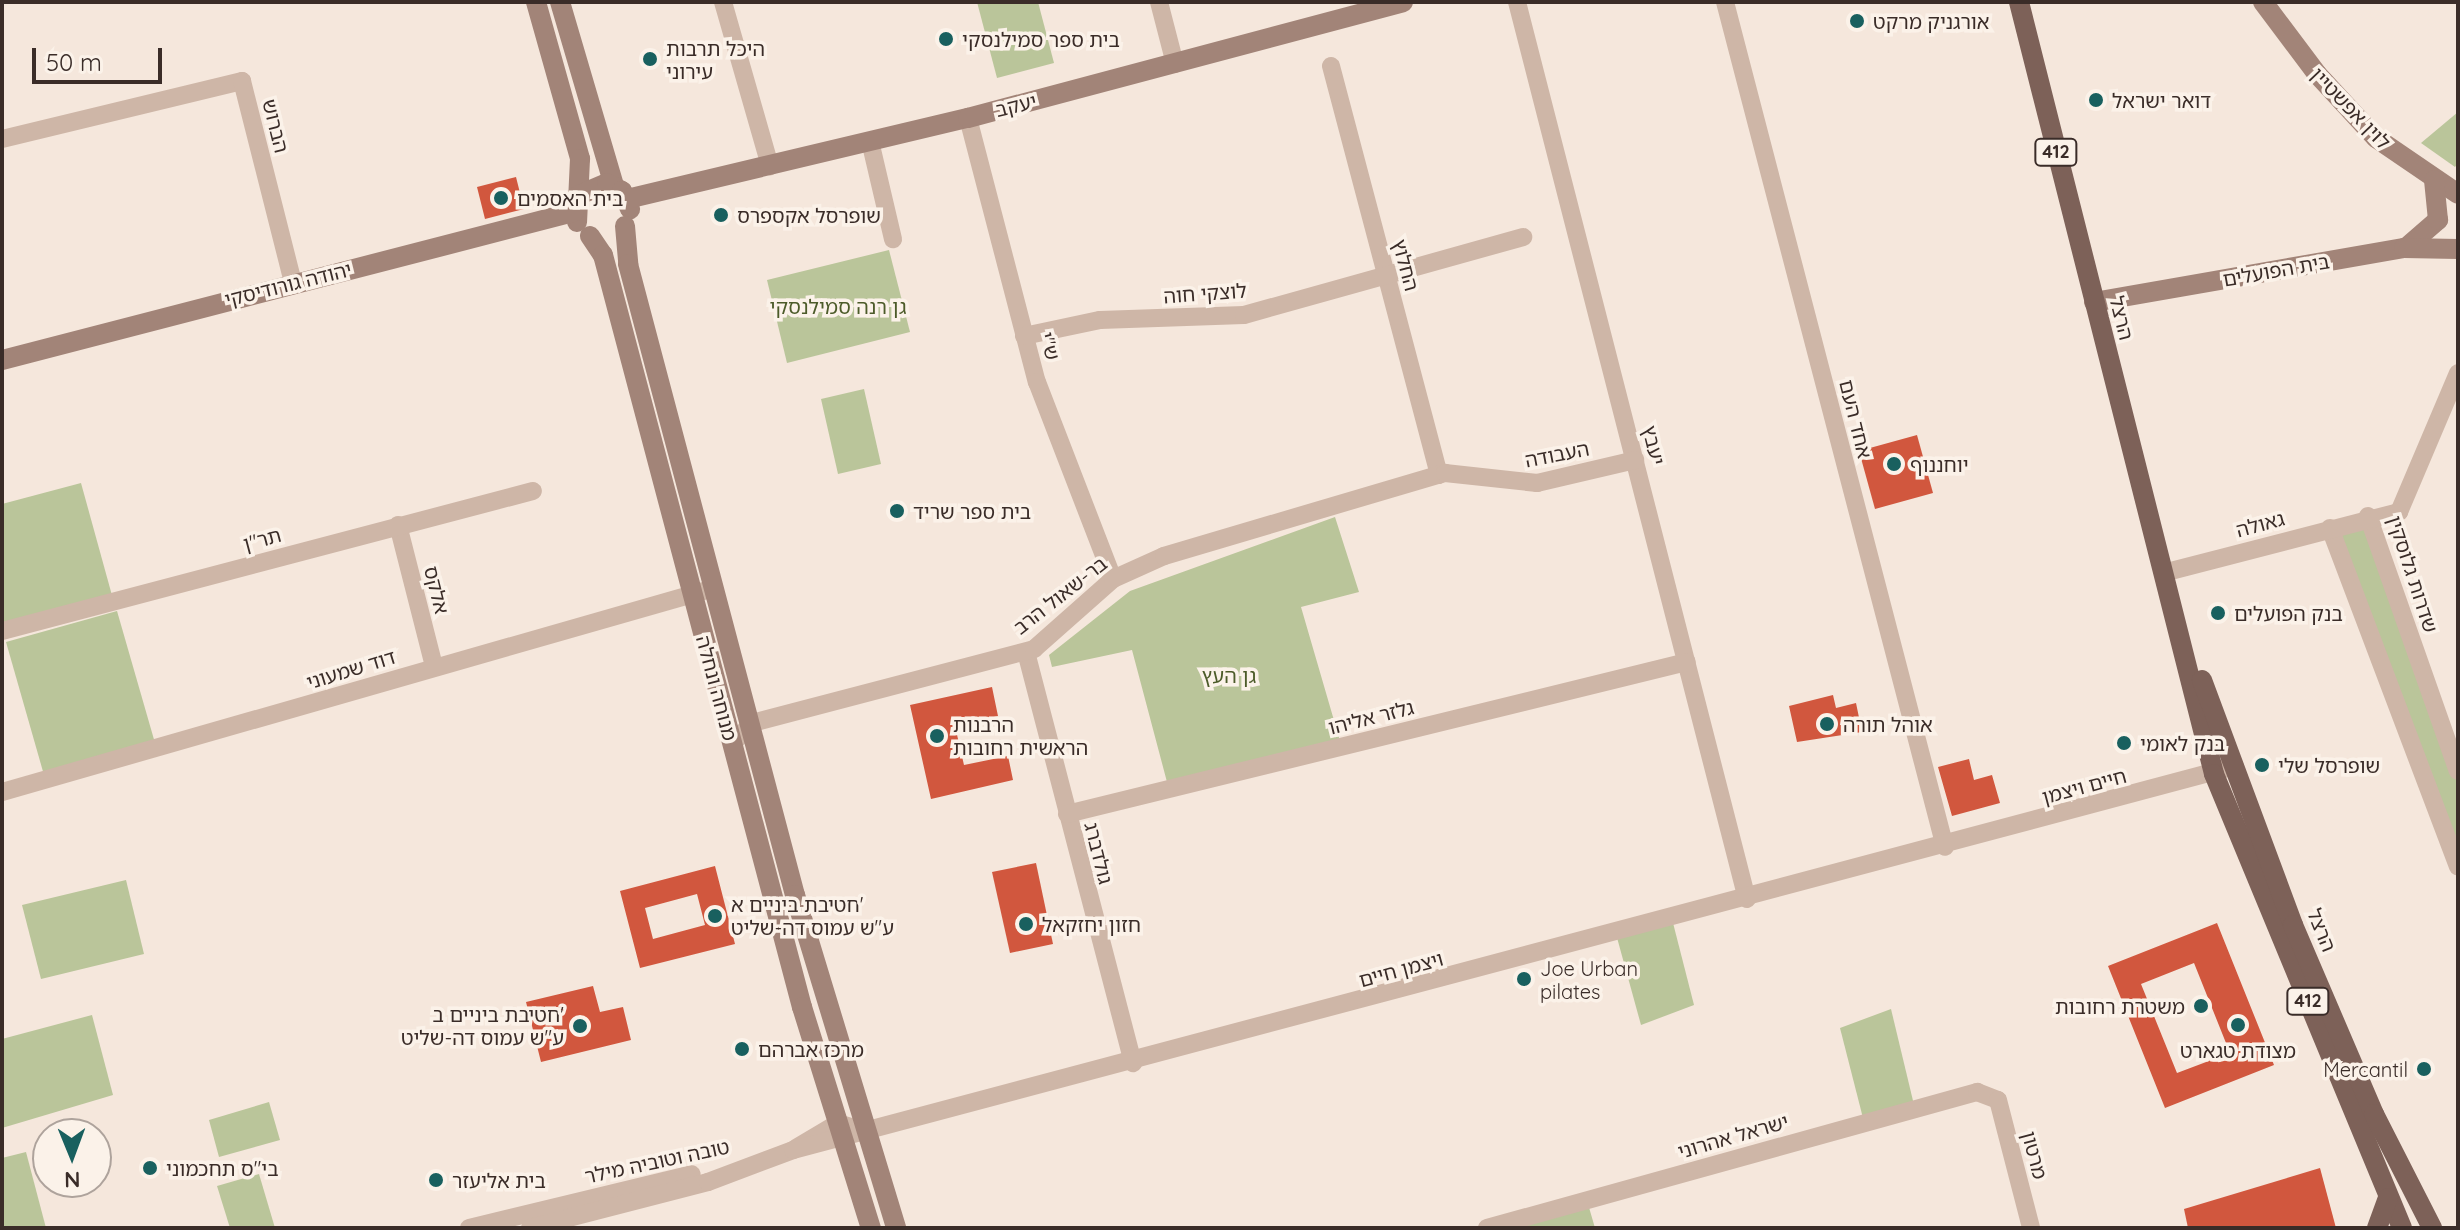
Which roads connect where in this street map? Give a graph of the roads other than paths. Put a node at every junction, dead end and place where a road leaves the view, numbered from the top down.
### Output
1 (536, 2) edge
2 (560, 2) edge
3 (723, 2) edge
4 (1159, 2) edge
5 (1403, 2) edge
6 (1517, 2) edge
7 (1725, 2) edge
8 (2019, 2) edge
9 (2263, 2) edge
10 (1175, 64) junction
11 (1331, 66) dead end
12 (968, 118) junction
13 (2, 139) edge
14 (870, 141) junction
15 (770, 166) junction
16 (2434, 180) junction
17 (621, 192) junction
18 (2458, 194) edge
19 (576, 204) junction
20 (625, 226) junction
21 (590, 236) junction
22 (1523, 237) dead end
23 (893, 239) dead end
24 (2404, 248) junction
25 (2458, 249) edge
26 (1387, 279) junction
27 (293, 282) junction
28 (2094, 302) junction
29 (1024, 336) junction
30 (2, 360) edge
31 (2458, 373) edge
32 (1635, 460) junction
33 (1439, 475) junction
34 (533, 491) dead end
35 (2368, 516) junction
36 (398, 525) junction
37 (2330, 528) junction
38 (2163, 573) junction
39 (1113, 579) junction
40 (713, 588) junction
41 (691, 594) junction
42 (2, 631) edge
43 (2185, 644) junction
44 (1026, 652) junction
45 (1687, 662) junction
46 (434, 666) junction
47 (752, 723) junction
48 (732, 744) junction
49 (2235, 766) junction
50 (2458, 771) edge
51 (2214, 774) junction
52 (2, 792) edge
53 (1067, 814) junction
54 (1945, 847) junction
55 (2458, 867) edge
56 (1747, 899) junction
57 (1133, 1063) junction
58 (1993, 1094) joint
59 (842, 1132) junction
60 (868, 1133) junction
61 (761, 1162) junction
62 (2388, 1198) junction
63 (469, 1228) edge
64 (530, 1228) edge
65 (871, 1228) edge
66 (896, 1228) edge
67 (1487, 1228) edge
68 (2031, 1228) edge
69 (2377, 1228) edge
70 (2402, 1228) edge
71 (2432, 1228) edge

1 - 19 street
2 - 17 street
3 - 15 street
4 - 10 street
5 - 10 street, יעקב
6 - 32 street, יעבץ
7 - 54 street, אחד העם
8 - 28 main road, הרצל / 412
9 - 16 street, לוין אפשטיין
10 - 12 street, יעקב
11 - 26 street, החלוץ
12 - 14 street, יעקב
12 - 29 street, ש"י
13 - 27 street, הברוש
14 - 15 street, יעקב
14 - 23 street
15 - 17 street, יעקב
16 - 18 street, לוין אפשטיין
16 - 24 street
17 - 19 street
17 - 20 street
19 - 21 street
19 - 27 street, יהודה גורודיסקי
20 - 21 street
20 - 40 street, מנוחה ונחלה
21 - 41 street, מנוחה ונחלה
22 - 26 street, לוצקי חוה
24 - 25 street, בית הפועלים
24 - 28 street, בית הפועלים
26 - 29 street, לוצקי חוה
26 - 33 street, החלוץ
27 - 30 street, יהודה גורודיסקי
28 - 38 main road, הרצל / 412
29 - 39 street, ש"י
31 - 35 street, שדרות גלוסקין
32 - 33 street, העבודה
32 - 45 street, יעבץ
33 - 39 street, בר-שאול הרב
34 - 36 street, תר"ן
35 - 37 street, גאולה
35 - 50 street, שדרות גלוסקין
36 - 42 street, תר"ן
36 - 46 street, אלקס
37 - 38 street, גאולה
37 - 55 street
38 - 43 main road, הרצל / 412
39 - 44 street, בר-שאול הרב
40 - 41 street, דוד שמעוני
40 - 47 street, מנוחה ונחלה
41 - 46 street, דוד שמעוני
41 - 48 street, מנוחה ונחלה
43 - 49 main road, הרצל / 412
43 - 51 main road, הרצל / 412
44 - 47 street, בר-שאול הרב
44 - 53 street, גולדברג
45 - 53 street, גלזר אליהו
45 - 56 street, יעבץ
46 - 52 street, דוד שמעוני
47 - 48 street
47 - 60 street, מנוחה ונחלה
48 - 59 street, מנוחה ונחלה
49 - 51 street, חיים ויצמן
49 - 71 main road, הרצל / 412
51 - 54 street, חיים ויצמן
51 - 62 main road, הרצל / 412
53 - 57 street, גולדברג
54 - 56 street, ויצמן חיים
56 - 57 street, ויצמן חיים
57 - 60 street, ויצמן חיים
58 - 67 street, ישראל אהרוני
58 - 68 street, מרטון
59 - 60 street, טובה וטוביה מילר
59 - 61 street, טובה וטוביה מילר
59 - 65 street, מנוחה ונחלה
60 - 66 street, מנוחה ונחלה
61 - 63 street, טובה וטוביה מילר
61 - 64 street, טובה וטוביה מילר
62 - 69 main road
62 - 70 main road, הרצל / 412

